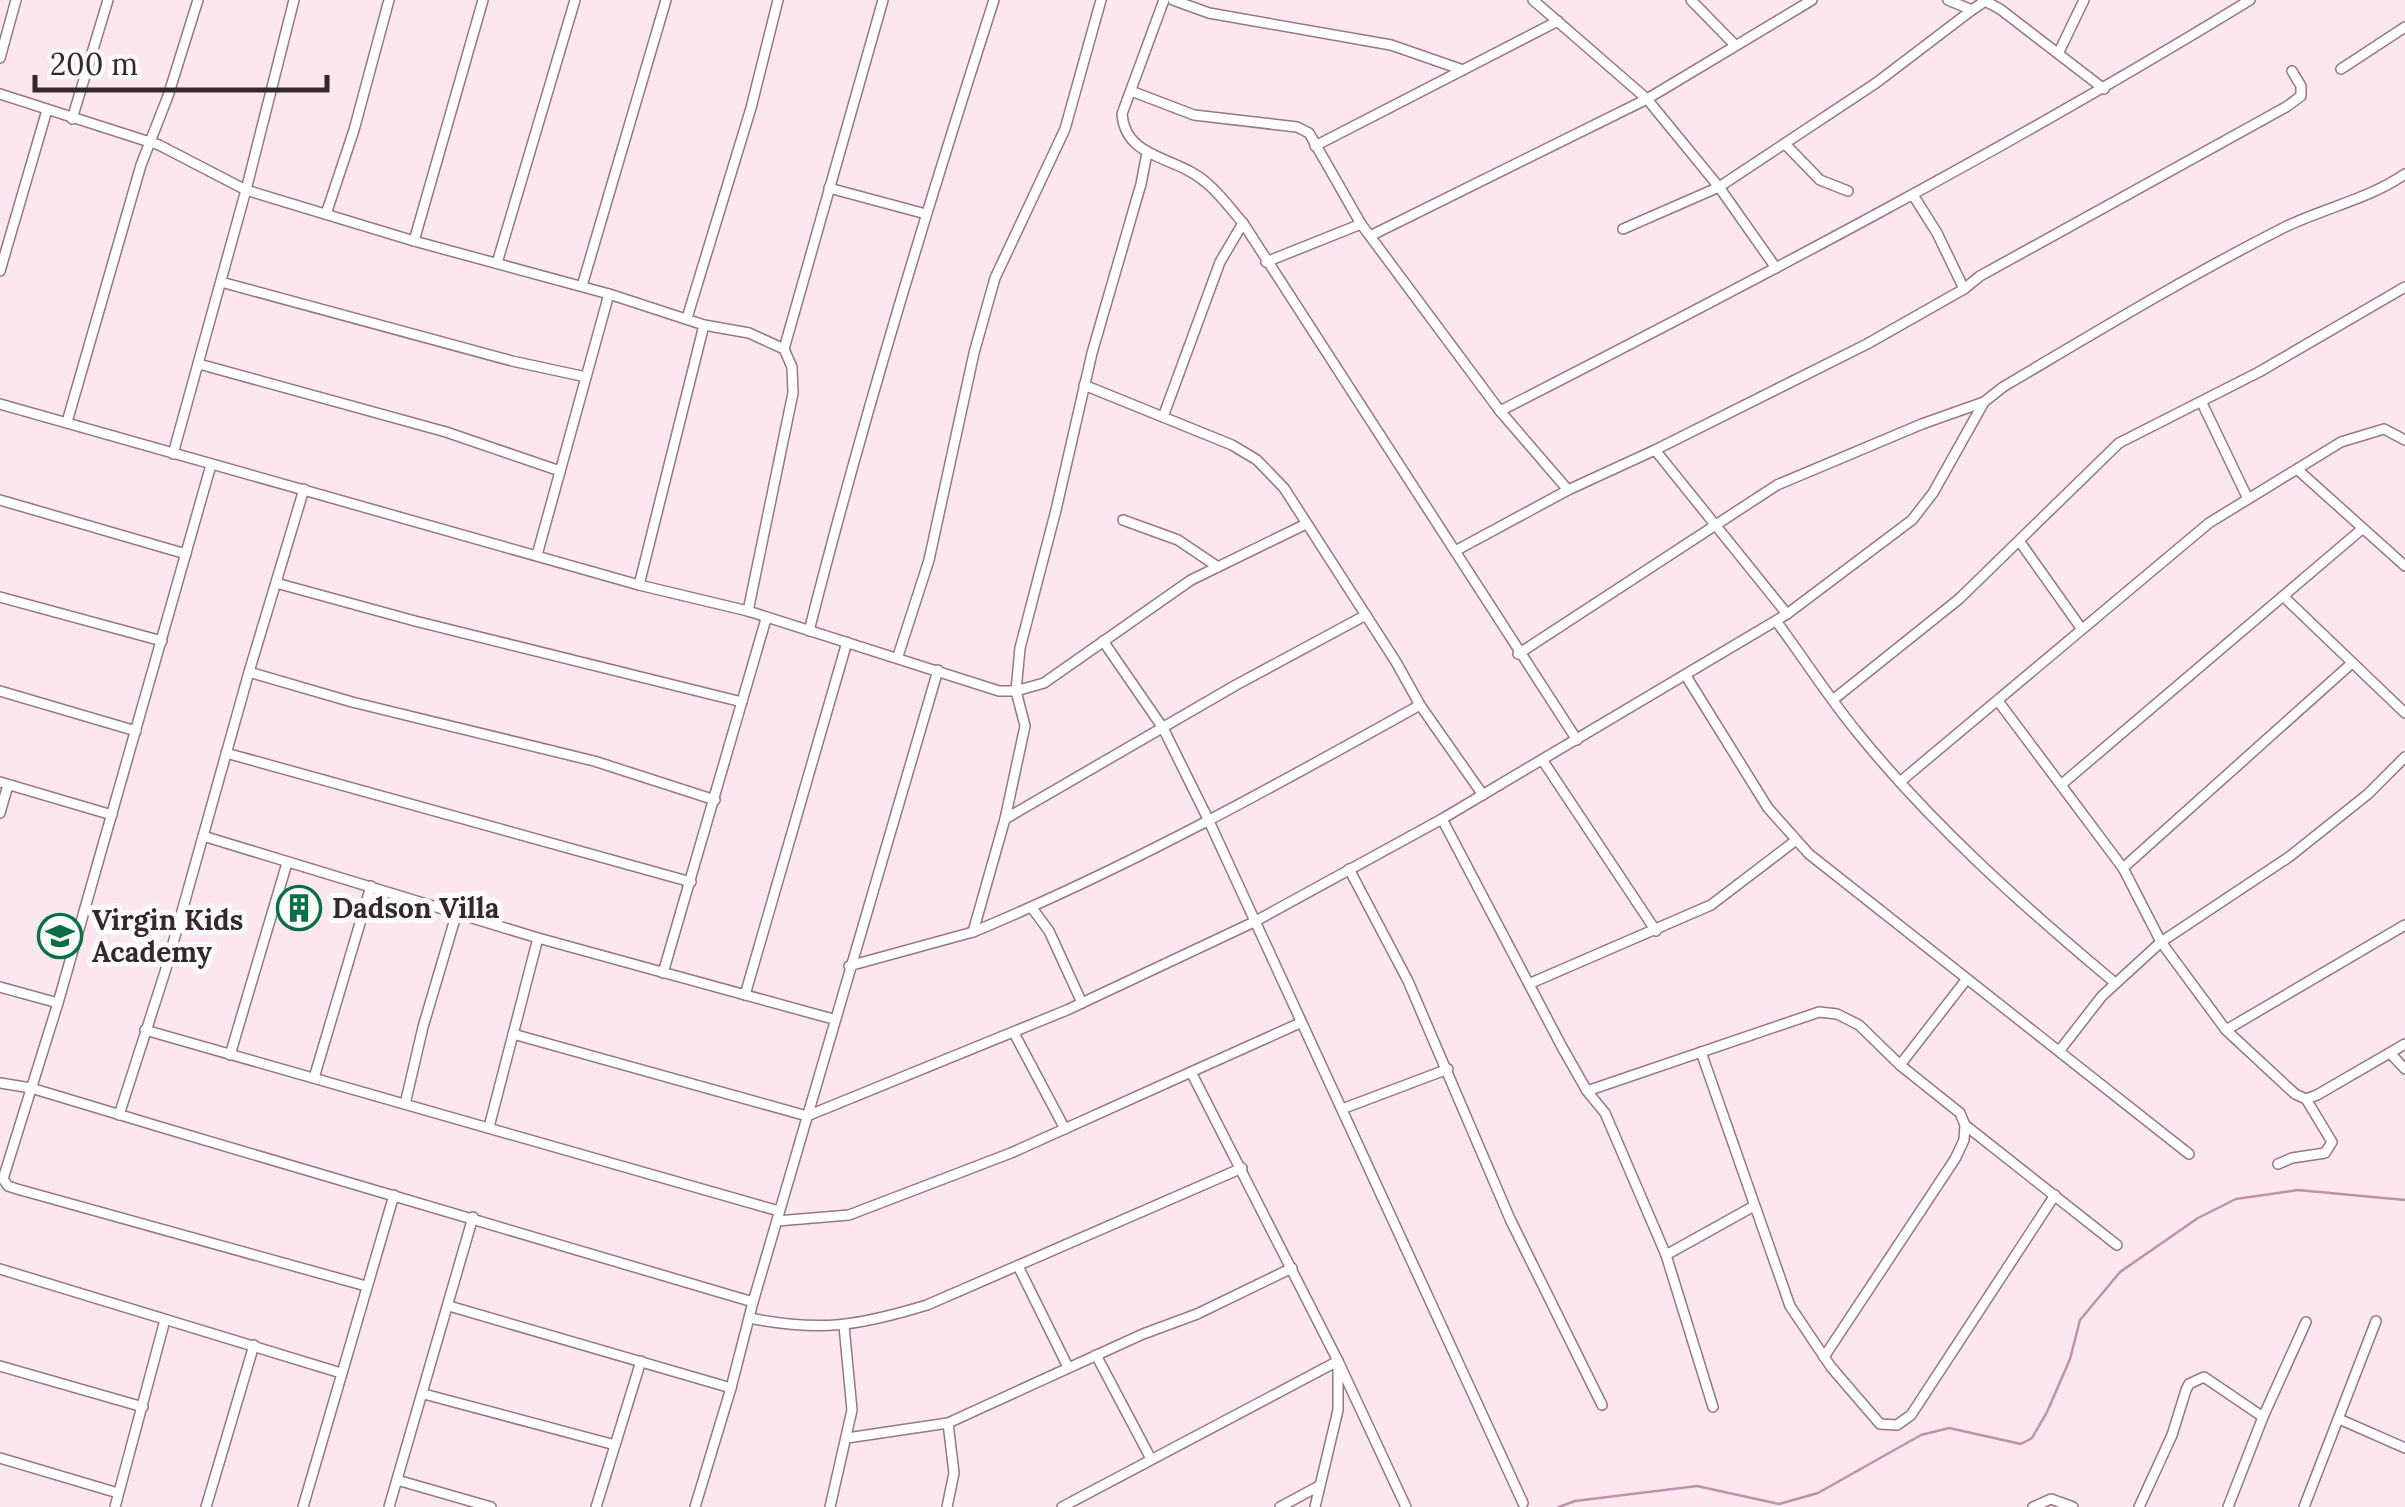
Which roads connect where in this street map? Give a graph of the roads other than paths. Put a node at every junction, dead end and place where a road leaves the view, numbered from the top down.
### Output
1 (16, 0) edge
2 (108, 0) edge
3 (198, 0) edge
4 (294, 0) edge
5 (389, 0) edge
6 (483, 0) edge
7 (575, 0) edge
8 (666, 0) edge
9 (778, 0) edge
10 (884, 0) edge
11 (994, 0) edge
12 (1101, 0) edge
13 (1164, 0) edge
14 (1172, 0) edge
15 (1533, 0) edge
16 (1691, 0) edge
17 (1812, 0) edge
18 (1948, 0) edge
19 (2084, 0) edge
20 (2250, 0) edge
21 (1985, 1) edge
22 (1972, 10) junction
23 (1558, 21) junction
24 (2405, 27) edge
25 (1736, 45) junction
26 (2059, 52) junction
27 (0, 58) edge
28 (2341, 69) dead end
29 (1464, 70) junction
30 (2292, 71) dead end
31 (2104, 89) junction
32 (1130, 92) junction
33 (0, 94) edge
34 (1647, 99) junction
35 (47, 110) junction
36 (72, 119) junction
37 (150, 143) junction
38 (1785, 144) junction
39 (1316, 146) junction
40 (1147, 152) junction
41 (2405, 174) edge
42 (1719, 187) junction
43 (829, 188) junction
44 (246, 190) junction
45 (1848, 191) dead end
46 (1913, 195) junction
47 (326, 214) junction
48 (926, 214) junction
49 (1243, 223) junction
50 (1361, 224) junction
51 (1623, 229) dead end
52 (1370, 236) junction
53 (414, 241) junction
54 (1266, 262) junction
55 (496, 263) junction
56 (1776, 268) junction
57 (0, 270) edge
58 (221, 282) junction
59 (582, 286) junction
60 (1964, 289) junction
61 (2402, 289) edge
62 (609, 294) junction
63 (686, 318) junction
64 (704, 324) junction
65 (784, 349) junction
66 (199, 364) junction
67 (586, 377) junction
68 (1084, 385) junction
69 (1984, 402) junction
70 (2202, 403) junction
71 (0, 404) edge
72 (1500, 411) junction
73 (1164, 417) junction
74 (67, 422) junction
75 (2405, 440) edge
76 (1655, 450) junction
77 (173, 454) junction
78 (212, 465) junction
79 (2298, 470) junction
80 (560, 471) junction
81 (304, 489) junction
82 (1568, 490) junction
83 (2248, 499) junction
84 (0, 500) edge
85 (1123, 520) dead end
86 (1306, 524) junction
87 (1714, 525) junction
88 (2362, 529) junction
89 (2020, 542) junction
90 (1457, 550) junction
91 (186, 554) junction
92 (536, 555) junction
93 (2405, 566) edge
94 (1218, 567) junction
95 (276, 583) junction
96 (639, 585) junction
97 (0, 597) edge
98 (2284, 597) junction
99 (748, 611) junction
100 (1787, 614) junction
101 (1366, 615) junction
102 (766, 619) junction
103 (1776, 620) junction
104 (2080, 628) junction
105 (809, 631) junction
106 (162, 641) junction
107 (1103, 641) junction
108 (847, 642) junction
109 (1518, 654) junction
110 (898, 656) junction
111 (2352, 663) junction
112 (938, 670) junction
113 (249, 672) junction
114 (1686, 676) junction
115 (0, 691) edge
116 (1016, 692) junction
117 (1834, 698) junction
118 (1998, 701) junction
119 (742, 702) junction
120 (1420, 705) junction
121 (2405, 714) edge
122 (1163, 728) junction
123 (136, 730) junction
124 (1577, 740) junction
125 (226, 753) junction
126 (2405, 758) edge
127 (1543, 762) junction
128 (1901, 781) junction
129 (4, 783) edge
130 (2062, 784) junction
131 (1483, 795) junction
132 (715, 800) junction
133 (0, 813) edge
134 (112, 815) junction
135 (1006, 818) junction
136 (1208, 819) junction
137 (1442, 819) junction
138 (203, 836) junction
139 (1795, 841) junction
140 (287, 863) junction
141 (2123, 868) junction
142 (1349, 869) junction
143 (691, 882) junction
144 (371, 886) junction
145 (1032, 908) junction
146 (457, 912) junction
147 (1254, 922) junction
148 (2405, 925) edge
149 (1656, 931) junction
150 (973, 932) junction
151 (538, 938) junction
152 (2161, 942) junction
153 (850, 966) junction
154 (663, 974) junction
155 (1966, 980) junction
156 (2114, 982) junction
157 (1531, 983) junction
158 (0, 988) edge
159 (745, 996) junction
160 (58, 1003) junction
161 (1082, 1003) junction
162 (833, 1019) junction
163 (1300, 1023) junction
164 (146, 1030) junction
165 (2226, 1030) junction
166 (1014, 1033) junction
167 (512, 1034) junction
168 (2405, 1044) edge
169 (2060, 1050) junction
170 (1701, 1052) junction
171 (2390, 1053) junction
172 (230, 1055) junction
173 (1900, 1065) junction
174 (1448, 1069) junction
175 (2405, 1069) edge
176 (1191, 1072) junction
177 (314, 1078) junction
178 (0, 1082) edge
179 (31, 1088) junction
180 (1586, 1090) junction
181 (2306, 1099) junction
182 (405, 1104) junction
183 (1342, 1109) junction
184 (119, 1115) junction
185 (807, 1116) junction
186 (1965, 1124) junction
187 (490, 1127) junction
188 (1065, 1129) junction
189 (2189, 1154) dead end
190 (2278, 1164) dead end
191 (1242, 1168) junction
192 (394, 1195) junction
193 (2055, 1196) junction
194 (1754, 1206) junction
195 (778, 1216) junction
196 (473, 1217) junction
197 (2118, 1245) dead end
198 (1666, 1255) junction
199 (1018, 1266) junction
200 (1292, 1268) junction
201 (0, 1269) edge
202 (366, 1286) junction
203 (753, 1302) junction
204 (449, 1306) junction
205 (749, 1318) junction
206 (166, 1320) junction
207 (2376, 1321) dead end
208 (2306, 1322) dead end
209 (844, 1326) junction
210 (254, 1345) junction
211 (1096, 1355) junction
212 (1824, 1357) junction
213 (640, 1361) junction
214 (1338, 1361) junction
215 (0, 1366) edge
216 (1068, 1367) junction
217 (340, 1372) junction
218 (731, 1388) junction
219 (424, 1394) junction
220 (1602, 1405) dead end
221 (1713, 1407) dead end
222 (144, 1408) junction
223 (2263, 1417) junction
224 (2340, 1419) junction
225 (948, 1423) junction
226 (847, 1438) junction
227 (615, 1445) junction
228 (2405, 1448) edge
229 (0, 1458) edge
230 (1151, 1460) junction
231 (397, 1480) junction
232 (1320, 1486) junction
233 (118, 1493) junction
234 (1524, 1503) dead end
235 (115, 1507) edge
236 (206, 1507) edge
237 (302, 1507) edge
238 (389, 1507) edge
239 (490, 1507) edge
240 (596, 1507) edge
241 (695, 1507) edge
242 (830, 1507) edge
243 (947, 1507) edge
244 (1062, 1507) edge
245 (1280, 1507) edge
246 (1315, 1507) edge
247 (1406, 1507) edge
248 (2033, 1507) edge
249 (2073, 1507) edge
250 (2140, 1507) edge
251 (2228, 1507) edge
252 (2304, 1507) edge

1 - 27 street
2 - 36 street
3 - 37 street
4 - 44 street
5 - 47 street
6 - 53 street
7 - 55 street
8 - 59 street
9 - 63 street
10 - 43 street
11 - 48 street
12 - 110 street
13 - 32 street
14 - 29 street
15 - 23 street
16 - 25 street
17 - 25 street
18 - 22 street
19 - 26 street
20 - 31 street
21 - 22 street
21 - 26 street
22 - 38 street
23 - 29 street
23 - 34 street
24 - 28 street
25 - 34 street
26 - 31 street
29 - 39 street
30 - 60 street
31 - 46 street
32 - 39 street
32 - 40 street
33 - 35 street
34 - 42 street
34 - 52 street
35 - 36 street
35 - 57 street
36 - 37 street
37 - 44 street
37 - 74 street
38 - 42 street
38 - 45 street
39 - 50 street
40 - 49 street
40 - 68 street
41 - 69 street
42 - 51 street
42 - 56 street
43 - 48 street
43 - 65 street
44 - 47 street
44 - 58 street
46 - 56 street
46 - 60 street
47 - 53 street
48 - 105 street
49 - 54 street
49 - 73 street
50 - 52 street
50 - 54 street
52 - 72 street
53 - 55 street
54 - 90 street
55 - 59 street
56 - 72 street
58 - 66 street
58 - 67 street
59 - 62 street
60 - 76 street
61 - 70 street
62 - 63 street
62 - 67 street
63 - 64 street
64 - 65 street
64 - 96 street
65 - 99 street
66 - 77 street
66 - 80 street
67 - 80 street
68 - 73 street
68 - 116 street
69 - 87 street
69 - 100 street
70 - 83 street
70 - 89 street
71 - 74 street
72 - 82 street
73 - 86 street
74 - 77 street
75 - 79 street
76 - 82 street
76 - 87 street
77 - 78 street
78 - 81 street
78 - 91 street
79 - 83 street
79 - 88 street
80 - 92 street
81 - 92 street
81 - 95 street
82 - 90 street
83 - 104 street
84 - 91 street
85 - 94 street
86 - 94 street
86 - 101 street
87 - 100 street
87 - 109 street
88 - 93 street
88 - 98 street
89 - 104 street
89 - 117 street
90 - 109 street
91 - 106 street
92 - 96 street
94 - 107 street
95 - 113 street
95 - 119 street
96 - 99 street
97 - 106 street
98 - 111 street
98 - 130 street
99 - 102 street
100 - 103 street
101 - 120 street
101 - 122 street
102 - 105 street
102 - 119 street
103 - 114 street
103 - 117 street
104 - 118 street
105 - 108 street
106 - 123 street
107 - 116 street
107 - 122 street
108 - 110 street
108 - 159 street
109 - 124 street
110 - 112 street
111 - 121 street
111 - 141 street
112 - 116 street
112 - 153 street
113 - 125 street
113 - 132 street
114 - 124 street
114 - 139 street
115 - 123 street
116 - 135 street
117 - 128 street
118 - 128 street
118 - 130 street
119 - 132 street
120 - 131 street
120 - 136 street
122 - 135 street
122 - 136 street
123 - 134 street
124 - 127 street
125 - 138 street
125 - 143 street
126 - 152 street
127 - 131 street
127 - 149 street
128 - 156 street
129 - 133 street
129 - 134 street
130 - 141 street
131 - 137 street
132 - 143 street
134 - 160 street
135 - 150 street
136 - 145 street
136 - 147 street
137 - 142 street
137 - 157 street
138 - 140 street
138 - 164 street
139 - 149 street
139 - 155 street
140 - 144 street
140 - 172 street
141 - 152 street
142 - 147 street
142 - 174 street
143 - 154 street
144 - 146 street
144 - 177 street
145 - 150 street
145 - 161 street
146 - 151 street
146 - 182 street
147 - 161 street
147 - 163 street
148 - 165 street
149 - 157 street
150 - 153 street
151 - 154 street
151 - 167 street
152 - 156 street
152 - 165 street
153 - 162 street
154 - 159 street
155 - 169 street
155 - 173 street
156 - 169 street
157 - 180 street
158 - 160 street
159 - 162 street
160 - 179 street
161 - 166 street
162 - 185 street
163 - 176 street
163 - 183 street
164 - 172 street
164 - 184 street
165 - 181 street
166 - 185 street
166 - 188 street
167 - 185 street
167 - 187 street
168 - 171 street
169 - 189 street
170 - 173 street
170 - 180 street
170 - 194 street
171 - 175 street
171 - 181 street
172 - 177 street
173 - 186 street
174 - 183 street
174 - 220 street
176 - 188 street
176 - 191 street
177 - 182 street
178 - 179 street
179 - 184 street
179 - 202 street
180 - 198 street
181 - 190 street
182 - 187 street
183 - 234 street
184 - 192 street
185 - 195 street
186 - 193 street
186 - 212 street
187 - 195 street
188 - 195 street
191 - 199 street
191 - 200 street
192 - 196 street
192 - 202 street
193 - 197 street
193 - 212 street
194 - 198 street
194 - 212 street
195 - 203 street
196 - 203 street
196 - 204 street
198 - 221 street
199 - 209 street
199 - 216 street
200 - 211 street
200 - 214 street
201 - 206 street
202 - 217 street
203 - 205 street
204 - 213 street
204 - 219 street
205 - 209 street
205 - 218 street
206 - 210 street
206 - 222 street
207 - 224 street
208 - 223 street
209 - 226 street
210 - 217 street
210 - 236 street
211 - 216 street
211 - 230 street
213 - 218 street
213 - 227 street
214 - 230 street
214 - 232 street
214 - 247 street
215 - 222 street
216 - 225 street
217 - 237 street
218 - 241 street
219 - 227 street
219 - 231 street
222 - 233 street
223 - 250 street
223 - 251 street
224 - 228 street
224 - 252 street
225 - 226 street
225 - 243 street
226 - 242 street
227 - 240 street
229 - 233 street
230 - 244 street
231 - 238 street
231 - 239 street
232 - 245 street
232 - 246 street
233 - 235 street
248 - 249 street

